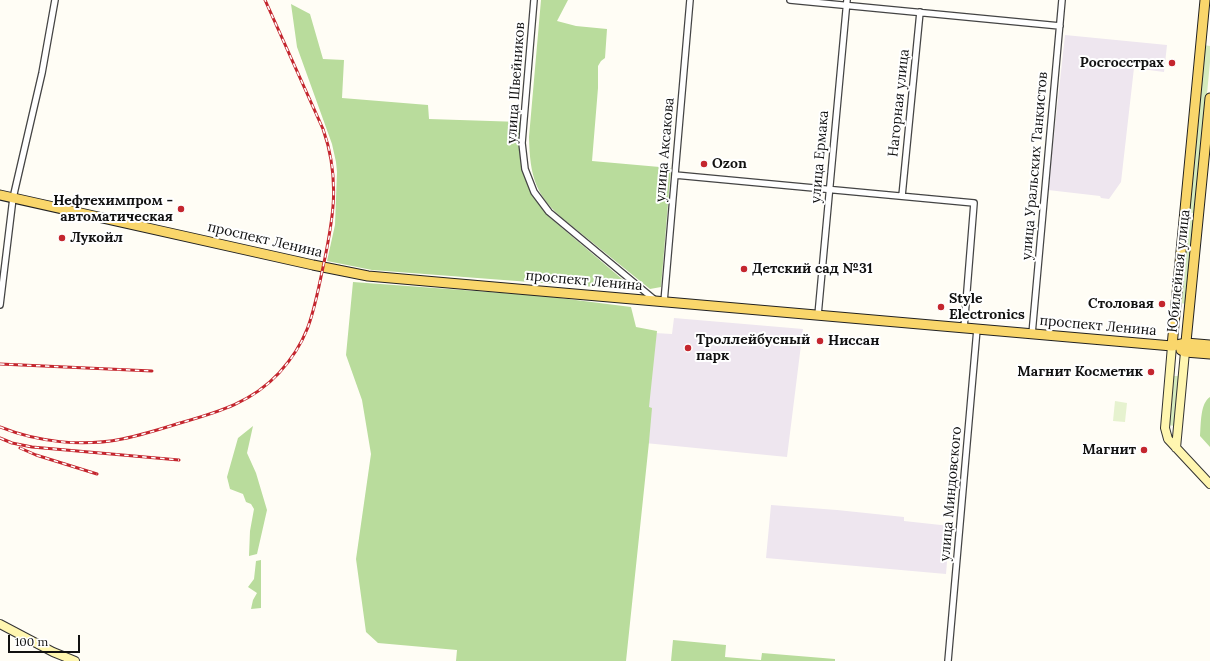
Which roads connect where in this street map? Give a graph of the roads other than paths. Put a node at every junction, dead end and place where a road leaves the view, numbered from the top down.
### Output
1 (55, 0) edge
2 (534, 0) edge
3 (690, 0) edge
4 (790, 0) edge
5 (1062, 0) edge
6 (1205, 0) edge
7 (846, 3) edge
8 (920, 12) junction
9 (1060, 26) junction
10 (1210, 98) edge
11 (675, 175) junction
12 (829, 190) junction
13 (0, 195) edge
14 (902, 196) junction
15 (13, 198) junction
16 (661, 302) junction
17 (0, 305) edge
18 (818, 315) junction
19 (964, 328) junction
20 (977, 329) junction
21 (1032, 334) junction
22 (1210, 345) edge
23 (1172, 346) junction
24 (1186, 347) junction
25 (1210, 354) edge
26 (1176, 448) junction
27 (1210, 484) edge
28 (0, 624) edge
29 (74, 661) edge
30 (948, 661) edge

1 - 15 street
2 - 16 street, улица Швейников
3 - 11 street, улица Аксакова
4 - 7 street
5 - 9 street, улица Уральских Танкистов
6 - 23 main road, Юбилейная улица
7 - 8 street
7 - 12 street, улица Ермака
8 - 9 street
8 - 14 street, Нагорная улица
9 - 21 street, улица Уральских Танкистов
10 - 24 main road, Юбилейная улица
11 - 12 street
11 - 16 street, улица Аксакова
12 - 14 street
12 - 18 street, улица Ермака
13 - 15 main road, проспект Ленина
14 - 19 street
15 - 16 main road, проспект Ленина
15 - 17 street
16 - 18 main road, проспект Ленина
18 - 19 main road, проспект Ленина
19 - 20 main road, проспект Ленина
20 - 21 main road, проспект Ленина
20 - 30 street, улица Миндовского
21 - 23 main road, проспект Ленина
22 - 24 main road, проспект Ленина
23 - 24 main road, проспект Ленина
23 - 26 street
24 - 25 main road, проспект Ленина
24 - 26 street, Юбилейная улица
26 - 27 street
28 - 29 street

